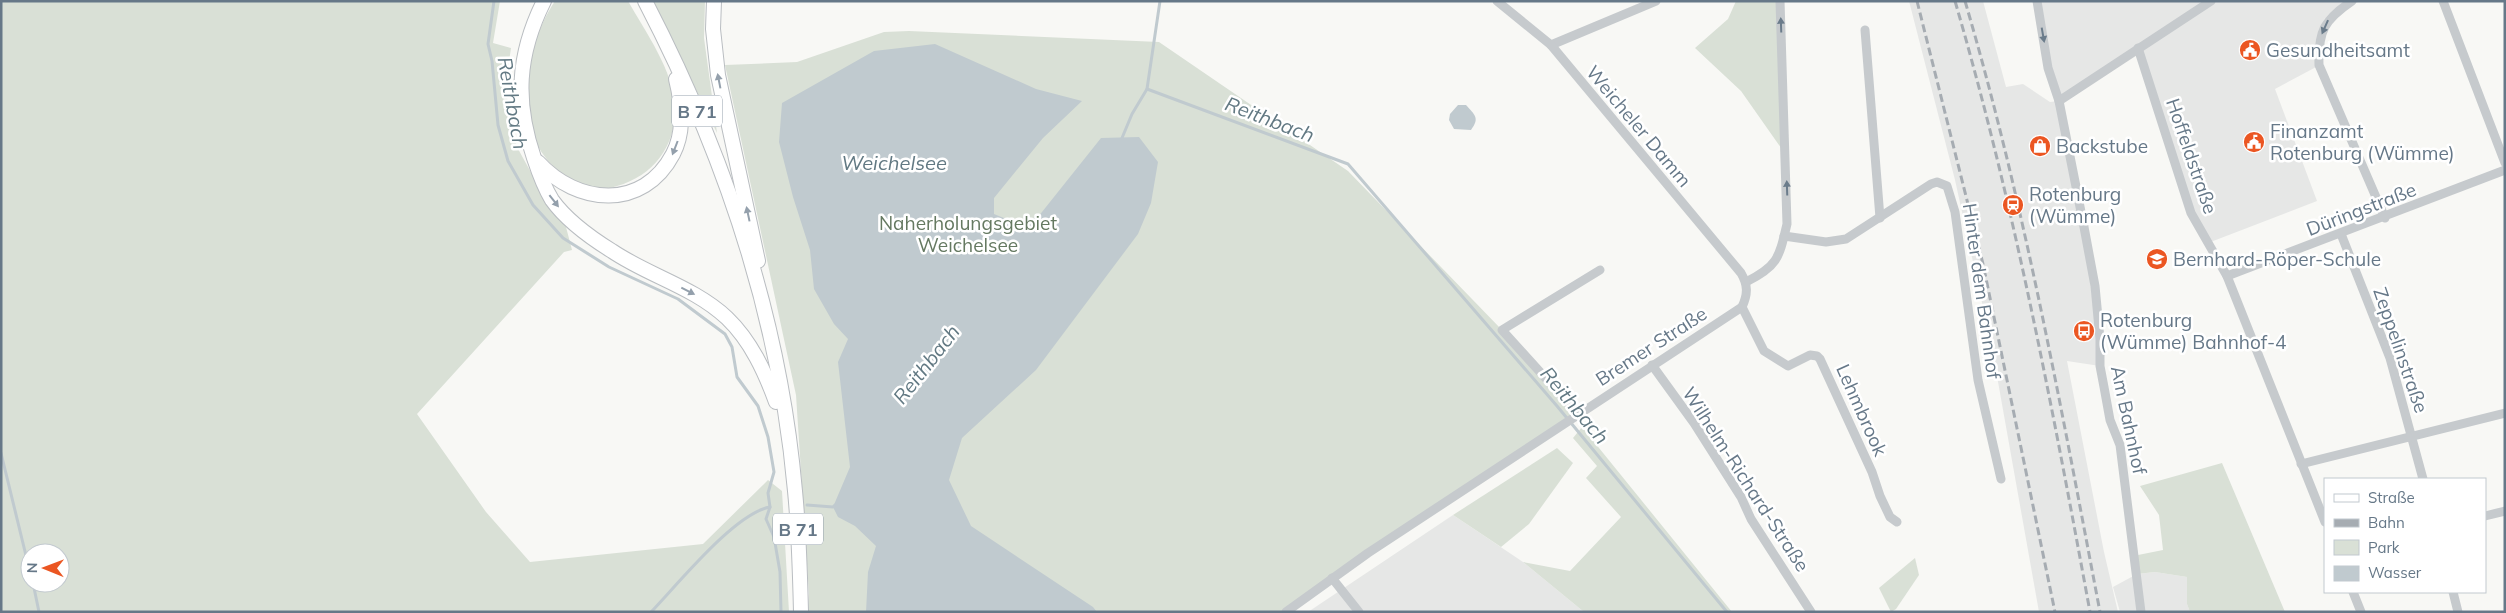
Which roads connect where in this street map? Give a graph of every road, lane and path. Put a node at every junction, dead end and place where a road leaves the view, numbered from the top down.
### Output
1 (544, 1) edge
2 (645, 1) edge
3 (714, 1) edge
4 (1497, 1) edge
5 (1656, 1) edge
6 (1780, 1) edge
7 (2037, 1) edge
8 (2211, 1) edge
9 (2352, 1) edge
10 (2443, 1) edge
11 (1865, 30) dead end
12 (1551, 45) junction
13 (2138, 48) junction
14 (669, 49) junction
15 (2059, 101) junction
16 (534, 158) junction
17 (2505, 162) edge
18 (2505, 170) edge
19 (1880, 218) junction
20 (2385, 218) junction
21 (2342, 234) junction
22 (1784, 236) junction
23 (1600, 270) dead end
24 (2227, 276) junction
25 (1746, 282) junction
26 (1742, 306) junction
27 (764, 314) junction
28 (1652, 365) junction
29 (2505, 413) edge
30 (1576, 415) junction
31 (2412, 437) junction
32 (790, 447) junction
33 (2301, 464) junction
34 (2423, 478) edge
35 (2001, 479) dead end
36 (2505, 511) edge
37 (2486, 516) edge
38 (2324, 520) edge
39 (1897, 522) dead end
40 (1332, 578) junction
41 (2353, 593) edge
42 (2453, 593) edge
43 (801, 612) edge
44 (1286, 612) edge
45 (1359, 612) edge
46 (1811, 612) edge
47 (2141, 612) edge
48 (2361, 612) edge
49 (2458, 612) edge

1 - 16 main road
2 - 14 main road, B 71
27 -> 3 main road
4 - 12 street, Weicheler Damm
5 - 12 street
22 -> 6 street
7 -> 15 street, Am Bahnhof
8 - 13 street
9 -> 20 street
10 - 17 street
11 - 19 street
12 - 25 street, Weicheler Damm
13 - 15 street
13 - 24 street, Hoffeldstraße
14 -> 16 main road
14 - 27 main road, B 71
15 - 47 street, Am Bahnhof
16 -> 32 main road
18 - 20 street, Düringstraße
19 - 22 street, Hinter dem Bahnhof
19 - 35 street, Hinter dem Bahnhof
20 - 21 street, Düringstraße
21 - 24 street, Düringstraße
21 - 31 street, Zeppelinstraße
22 - 25 street
23 - 30 street
24 - 33 street, Hoffeldstraße
25 - 26 street
26 - 28 street, Bremer Straße
26 - 39 street, Lehmbrook
27 - 32 main road, B 71
28 - 30 street, Bremer Straße
28 - 46 street, Wilhelm-Richard-Straße
29 - 31 street
30 - 40 street, Bremer Straße
31 - 33 street
31 - 34 street, Zeppelinstraße
32 - 43 main road, B 71
33 - 38 street, Hoffeldstraße
36 - 37 street
40 - 44 street, Bremer Straße
40 - 45 street
41 - 48 street
42 - 49 street

